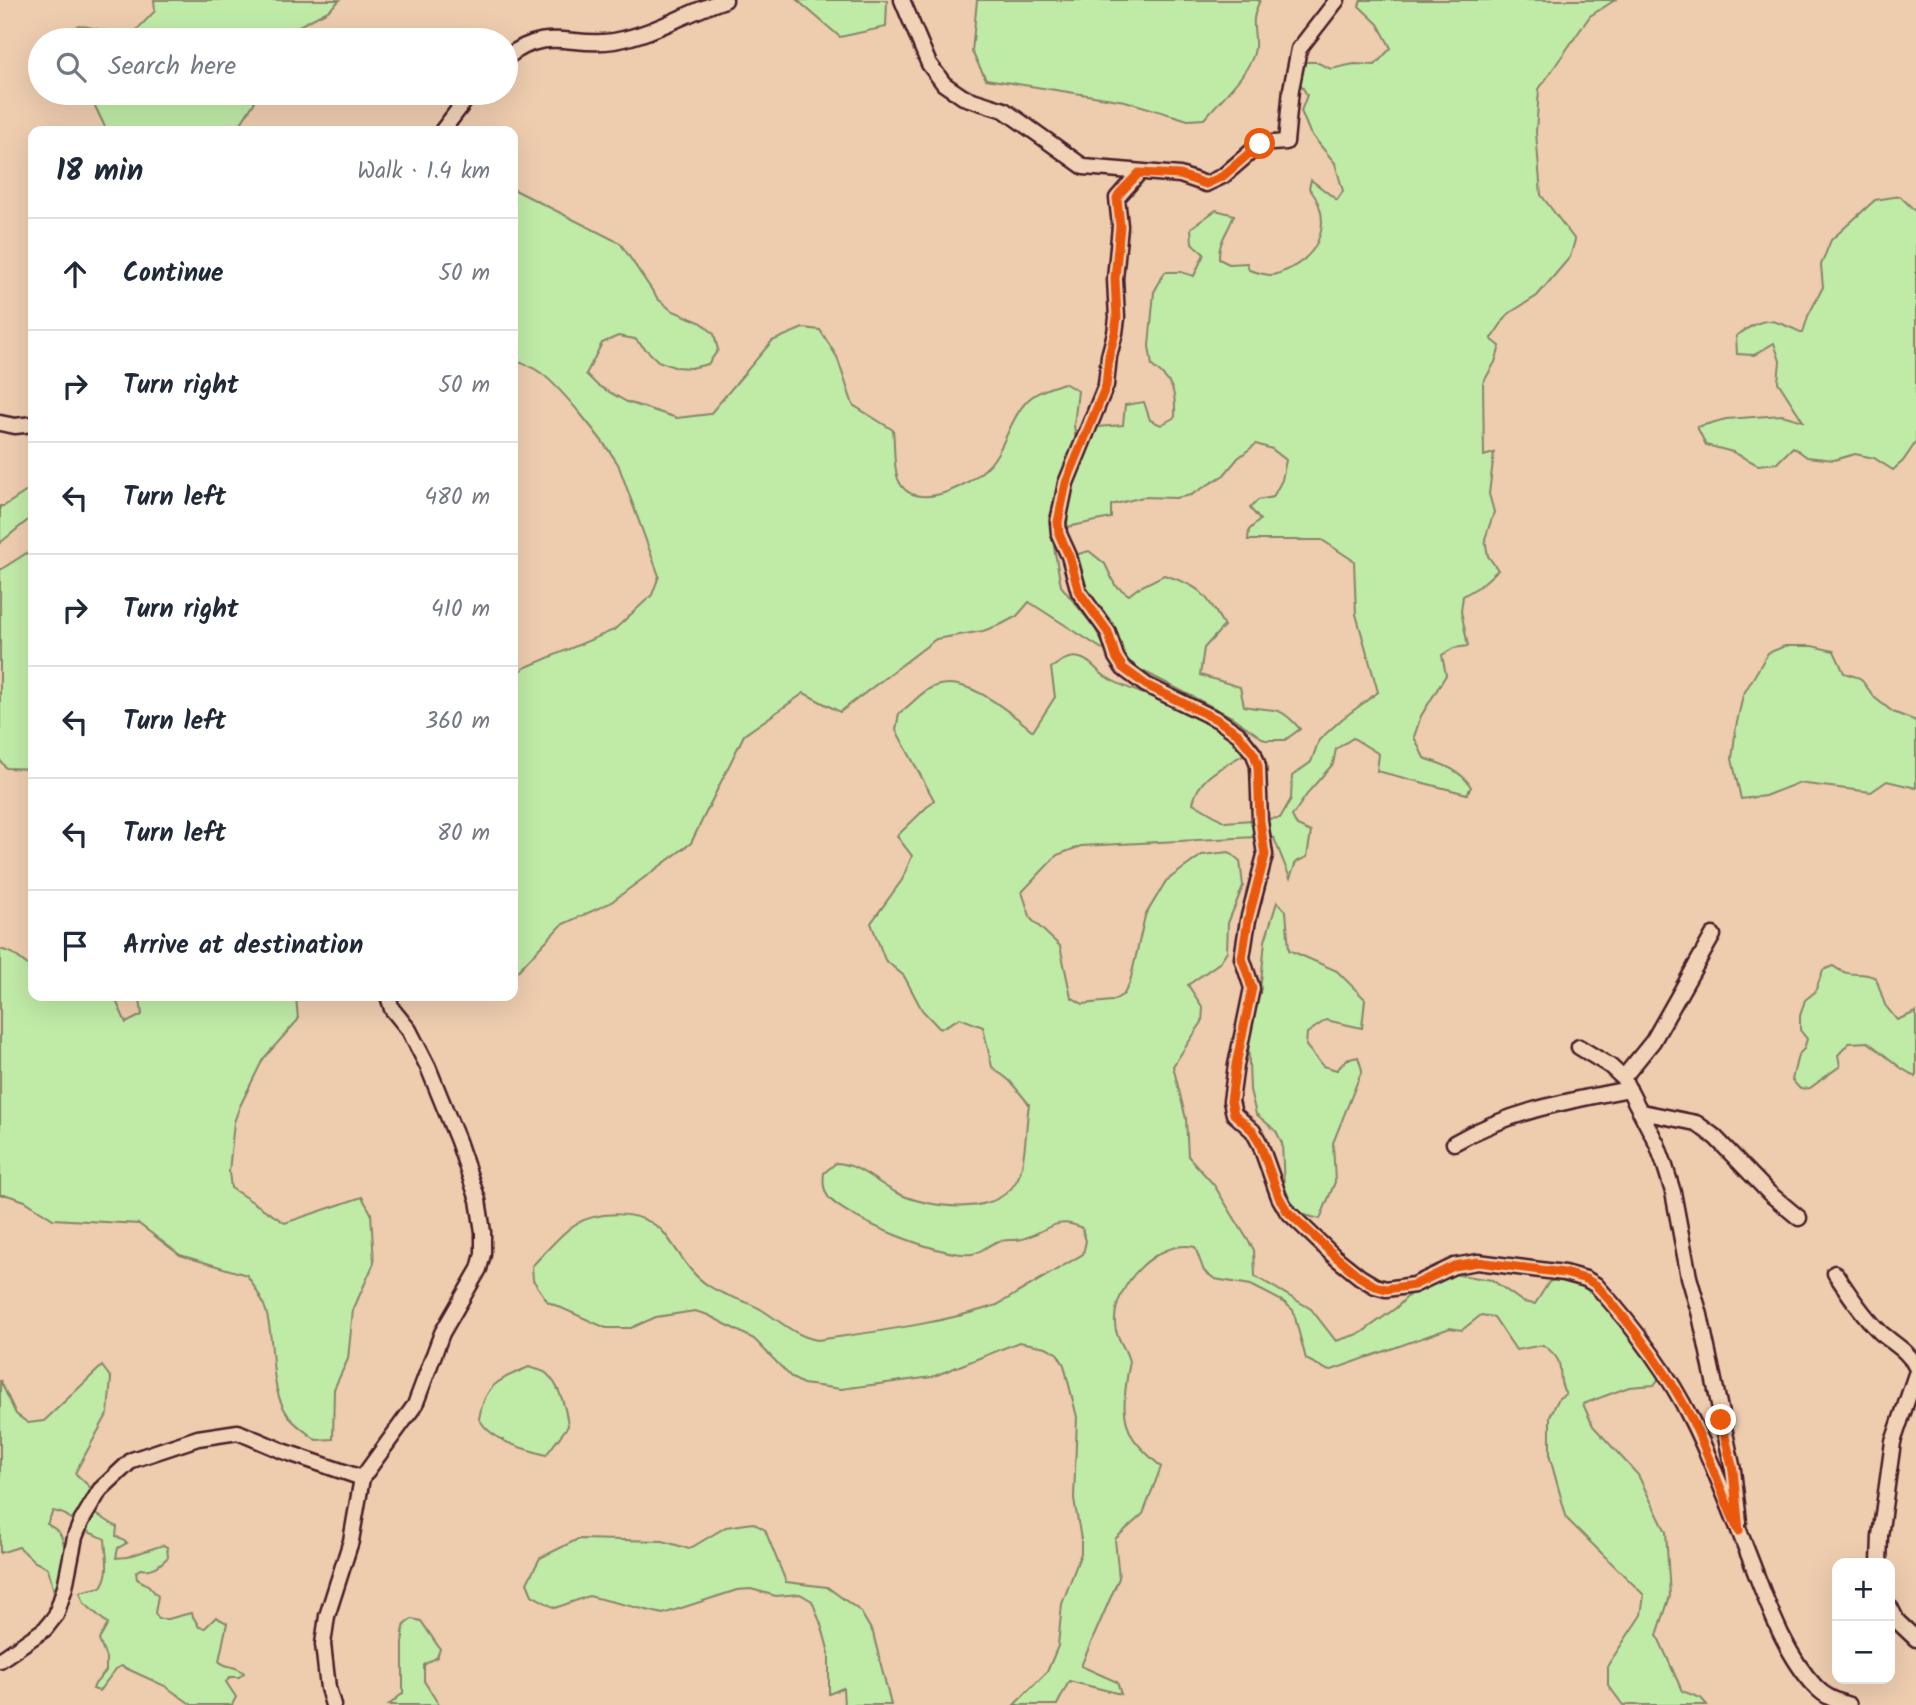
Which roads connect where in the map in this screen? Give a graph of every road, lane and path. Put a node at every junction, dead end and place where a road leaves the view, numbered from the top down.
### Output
1 (725, 0) edge
2 (902, 0) edge
3 (1337, 0) edge
4 (518, 52) edge
5 (462, 105) edge
6 (446, 126) edge
7 (1139, 173) junction
8 (0, 423) edge
9 (28, 425) edge
10 (1713, 935) dead end
11 (390, 1001) edge
12 (1579, 1047) dead end
13 (1626, 1083) junction
14 (1642, 1112) junction
15 (1454, 1143) dead end
16 (1799, 1218) dead end
17 (1835, 1273) dead end
18 (1916, 1367) edge
19 (1915, 1381) edge
20 (362, 1478) junction
21 (1739, 1531) junction
22 (1879, 1558) edge
23 (1895, 1617) edge
24 (1916, 1639) edge
25 (0, 1660) edge
26 (333, 1705) edge
27 (1849, 1705) edge

1 - 4 street
2 - 7 street
3 - 7 street
5 - 6 street
7 - 21 street
8 - 9 street
10 - 13 street
11 - 20 street
12 - 13 street
13 - 14 street
13 - 15 street
14 - 16 street
14 - 21 street
17 - 18 street
19 - 22 street
20 - 25 street
20 - 26 street
21 - 27 street
23 - 24 street

